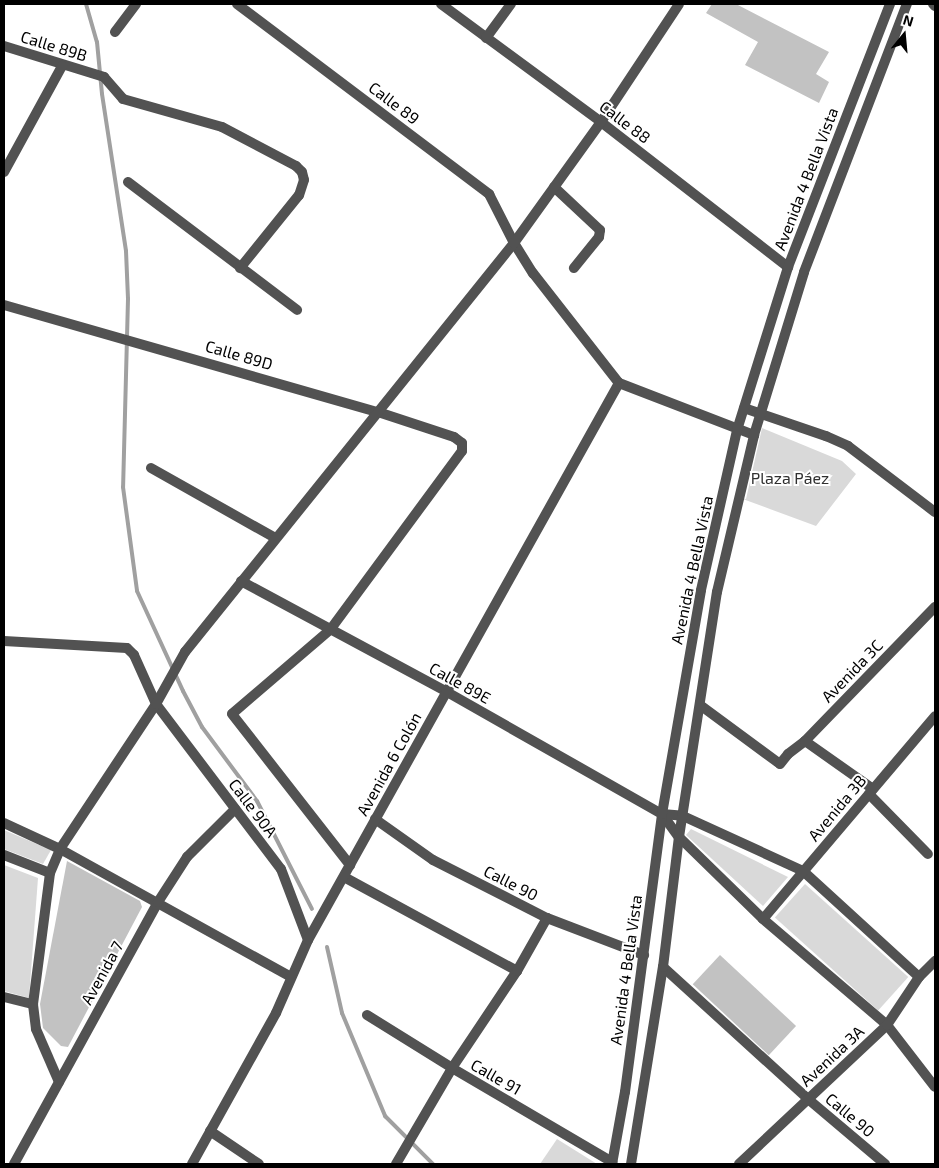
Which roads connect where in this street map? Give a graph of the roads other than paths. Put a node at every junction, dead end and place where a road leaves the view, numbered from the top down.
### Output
1 (136, 4) edge
2 (236, 4) edge
3 (441, 4) edge
4 (511, 4) edge
5 (679, 4) edge
6 (890, 4) edge
7 (907, 4) edge
8 (115, 32) dead end
9 (486, 38) junction
10 (4, 46) edge
11 (62, 66) junction
12 (601, 122) junction
13 (4, 172) edge
14 (128, 182) dead end
15 (554, 188) junction
16 (514, 243) junction
17 (788, 267) junction
18 (240, 268) junction
19 (574, 268) dead end
20 (4, 305) edge
21 (297, 310) dead end
22 (619, 383) junction
23 (744, 408) junction
24 (378, 412) junction
25 (760, 414) junction
26 (737, 430) junction
27 (754, 435) junction
28 (151, 468) dead end
29 (935, 512) edge
30 (275, 538) junction
31 (241, 580) junction
32 (935, 607) edge
33 (331, 628) junction
34 (4, 642) edge
35 (447, 692) junction
36 (156, 704) junction
37 (700, 705) junction
38 (935, 716) edge
39 (805, 742) junction
40 (871, 791) junction
41 (235, 809) junction
42 (662, 814) junction
43 (683, 816) junction
44 (375, 819) junction
45 (4, 823) edge
46 (679, 837) junction
47 (60, 849) junction
48 (928, 854) dead end
49 (4, 855) edge
50 (350, 865) junction
51 (803, 871) junction
52 (50, 873) junction
53 (344, 878) junction
54 (158, 902) junction
55 (547, 918) junction
56 (763, 919) junction
57 (308, 940) junction
58 (644, 955) junction
59 (935, 961) edge
60 (664, 967) junction
61 (517, 971) junction
62 (292, 977) junction
63 (919, 977) junction
64 (4, 997) edge
65 (33, 1004) junction
66 (367, 1015) dead end
67 (887, 1025) junction
68 (452, 1068) junction
69 (59, 1082) junction
70 (935, 1087) edge
71 (808, 1099) junction
72 (210, 1130) junction
73 (399, 1160) edge
74 (612, 1163) edge
75 (14, 1164) edge
76 (192, 1164) edge
77 (259, 1164) edge
78 (631, 1164) edge
79 (739, 1164) edge
80 (885, 1164) edge

1 - 8 street
2 - 16 street, Calle 89
3 - 9 street, Calle 88
4 - 9 street
5 - 12 street
6 - 17 street, Avenida 4 Bella Vista
7 - 25 street, Avenida 4 Bella Vista
9 - 12 street, Calle 88
10 - 11 street, Calle 89B
11 - 13 street
11 - 18 street, Calle 89B
12 - 15 street
12 - 17 street, Calle 88
14 - 18 street
15 - 16 street
15 - 19 street
16 - 22 street, Calle 89
16 - 24 street
17 - 23 street, Avenida 4 Bella Vista
18 - 21 street
20 - 24 street, Calle 89D
22 - 26 street
22 - 35 street, Avenida 6 Colón
23 - 25 street
23 - 26 street, Avenida 4 Bella Vista
24 - 30 street
24 - 33 street, Calle 89D
25 - 27 street, Avenida 4 Bella Vista
25 - 29 street
26 - 27 street
26 - 42 street, Avenida 4 Bella Vista
27 - 37 street, Avenida 4 Bella Vista
28 - 30 street
30 - 31 street
31 - 33 street, Calle 89E
31 - 36 street
32 - 39 street, Avenida 3C
33 - 35 street, Calle 89E
33 - 50 street
34 - 36 street, Calle 90A
35 - 42 street, Calle 89E
35 - 44 street, Avenida 6 Colón
36 - 41 street, Calle 90A
36 - 47 street
37 - 39 street, Avenida 3C
37 - 43 street, Avenida 4 Bella Vista
38 - 40 street, Avenida 3B
39 - 40 street
40 - 48 street
40 - 51 street, Avenida 3B
41 - 54 street, Avenida 7
41 - 57 street, Calle 90A
42 - 43 street
42 - 46 street
42 - 58 street, Avenida 4 Bella Vista
43 - 46 street, Avenida 4 Bella Vista
43 - 51 street
44 - 50 street, Avenida 6 Colón
44 - 55 street, Calle 90
45 - 47 street
46 - 56 street
46 - 60 street, Avenida 4 Bella Vista
47 - 52 street
47 - 54 street
49 - 52 street
50 - 53 street, Avenida 6 Colón
51 - 56 street, Avenida 3B
51 - 63 street
52 - 65 street
53 - 57 street, Avenida 6 Colón
53 - 61 street
54 - 62 street
54 - 69 street, Avenida 7
55 - 58 street, Calle 90
55 - 61 street
56 - 67 street
57 - 62 street, Avenida 6 Colón
58 - 74 street, Avenida 4 Bella Vista
59 - 63 street, Avenida 3A
60 - 71 street, Calle 90
60 - 78 street, Avenida 4 Bella Vista
61 - 68 street
62 - 72 street, Avenida 6 Colón
63 - 67 street, Avenida 3A
64 - 65 street
65 - 69 street
66 - 68 street, Calle 91
67 - 70 street
67 - 71 street, Avenida 3A
68 - 73 street
68 - 74 street, Calle 91
69 - 75 street, Avenida 7
71 - 79 street, Avenida 3A
71 - 80 street, Calle 90
72 - 76 street, Avenida 6 Colón
72 - 77 street

